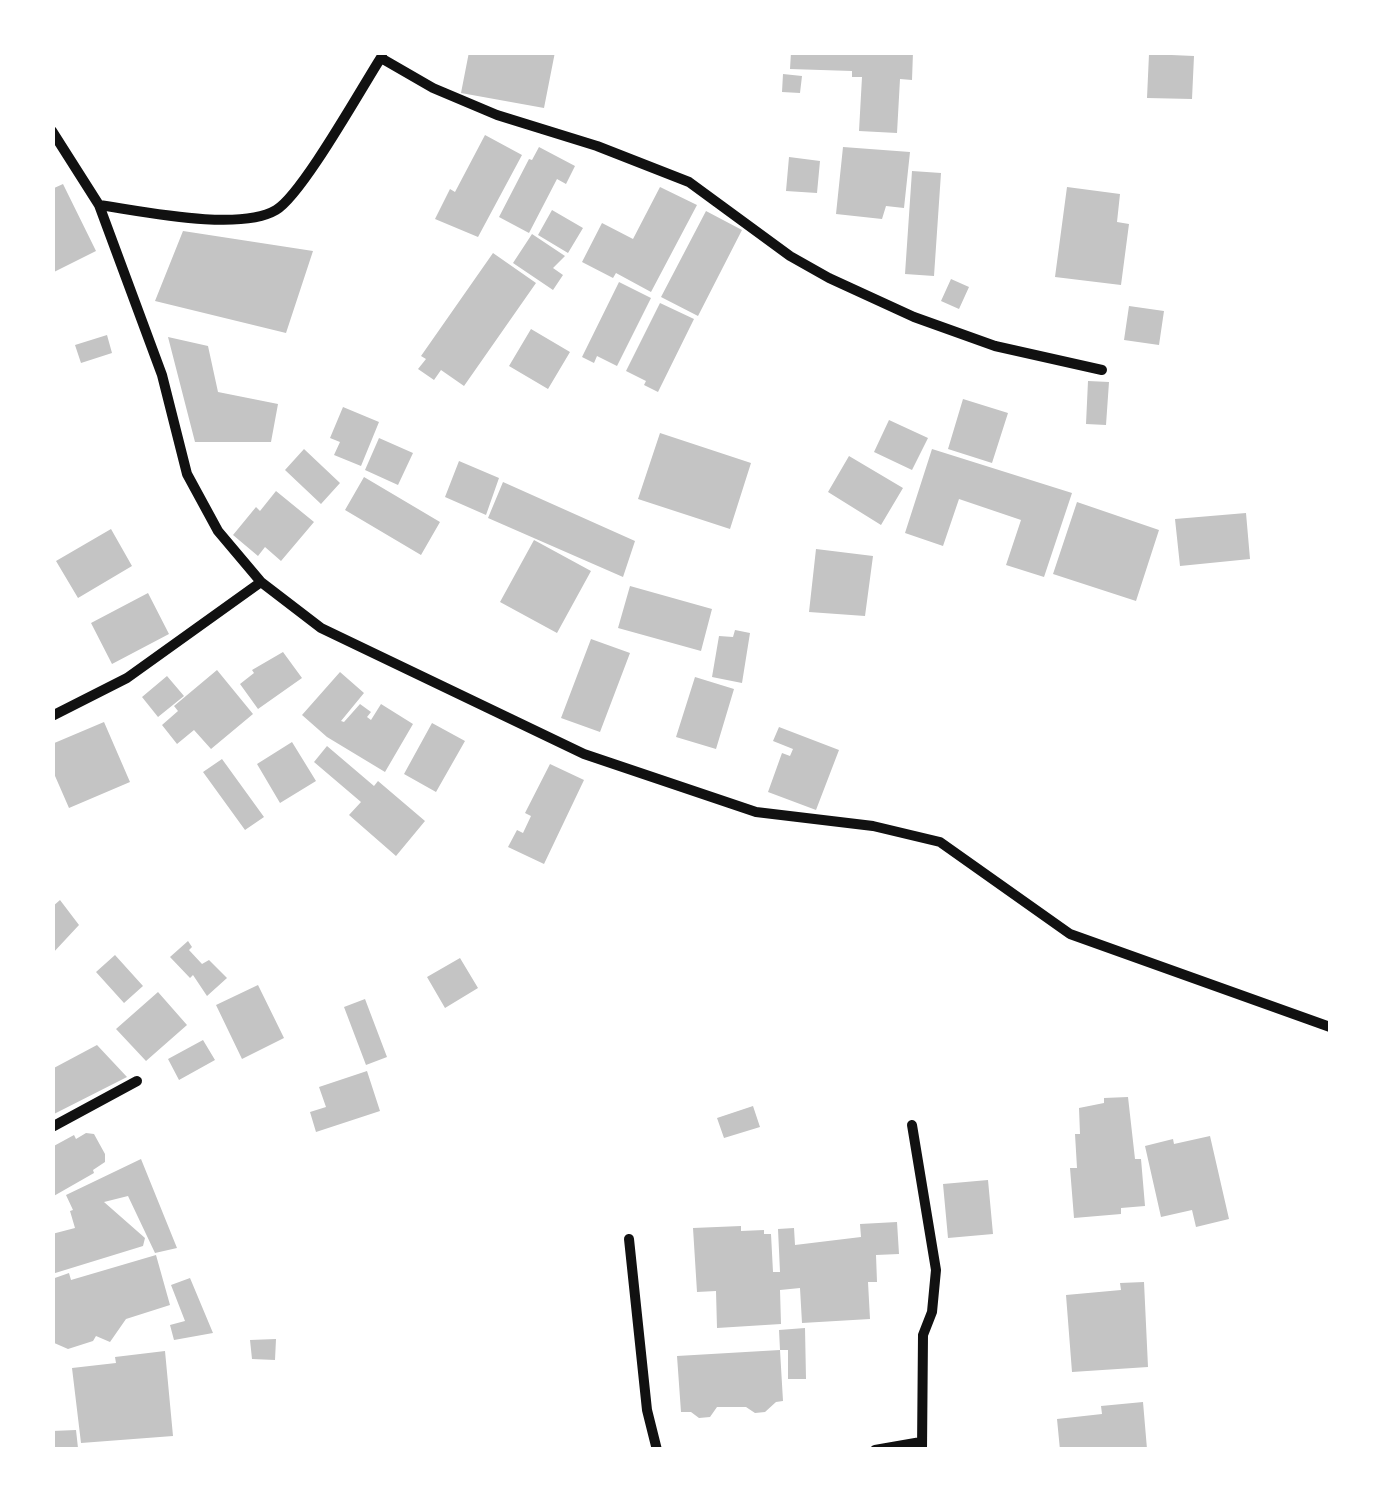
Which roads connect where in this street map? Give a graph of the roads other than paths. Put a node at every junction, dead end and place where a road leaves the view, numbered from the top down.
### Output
1 (383, 55) edge
2 (52, 131) edge
3 (99, 205) junction
4 (1102, 370) dead end
5 (261, 582) junction
6 (52, 716) edge
7 (1330, 1028) edge
8 (137, 1081) dead end
9 (912, 1125) dead end
10 (52, 1126) edge
11 (628, 1239) dead end
12 (921, 1446) edge
13 (657, 1450) edge
14 (875, 1450) edge

1 - 3 street
1 - 4 street
2 - 3 street
3 - 5 street
5 - 6 street
5 - 7 street
8 - 10 street
9 - 12 street
11 - 13 street
12 - 14 street

